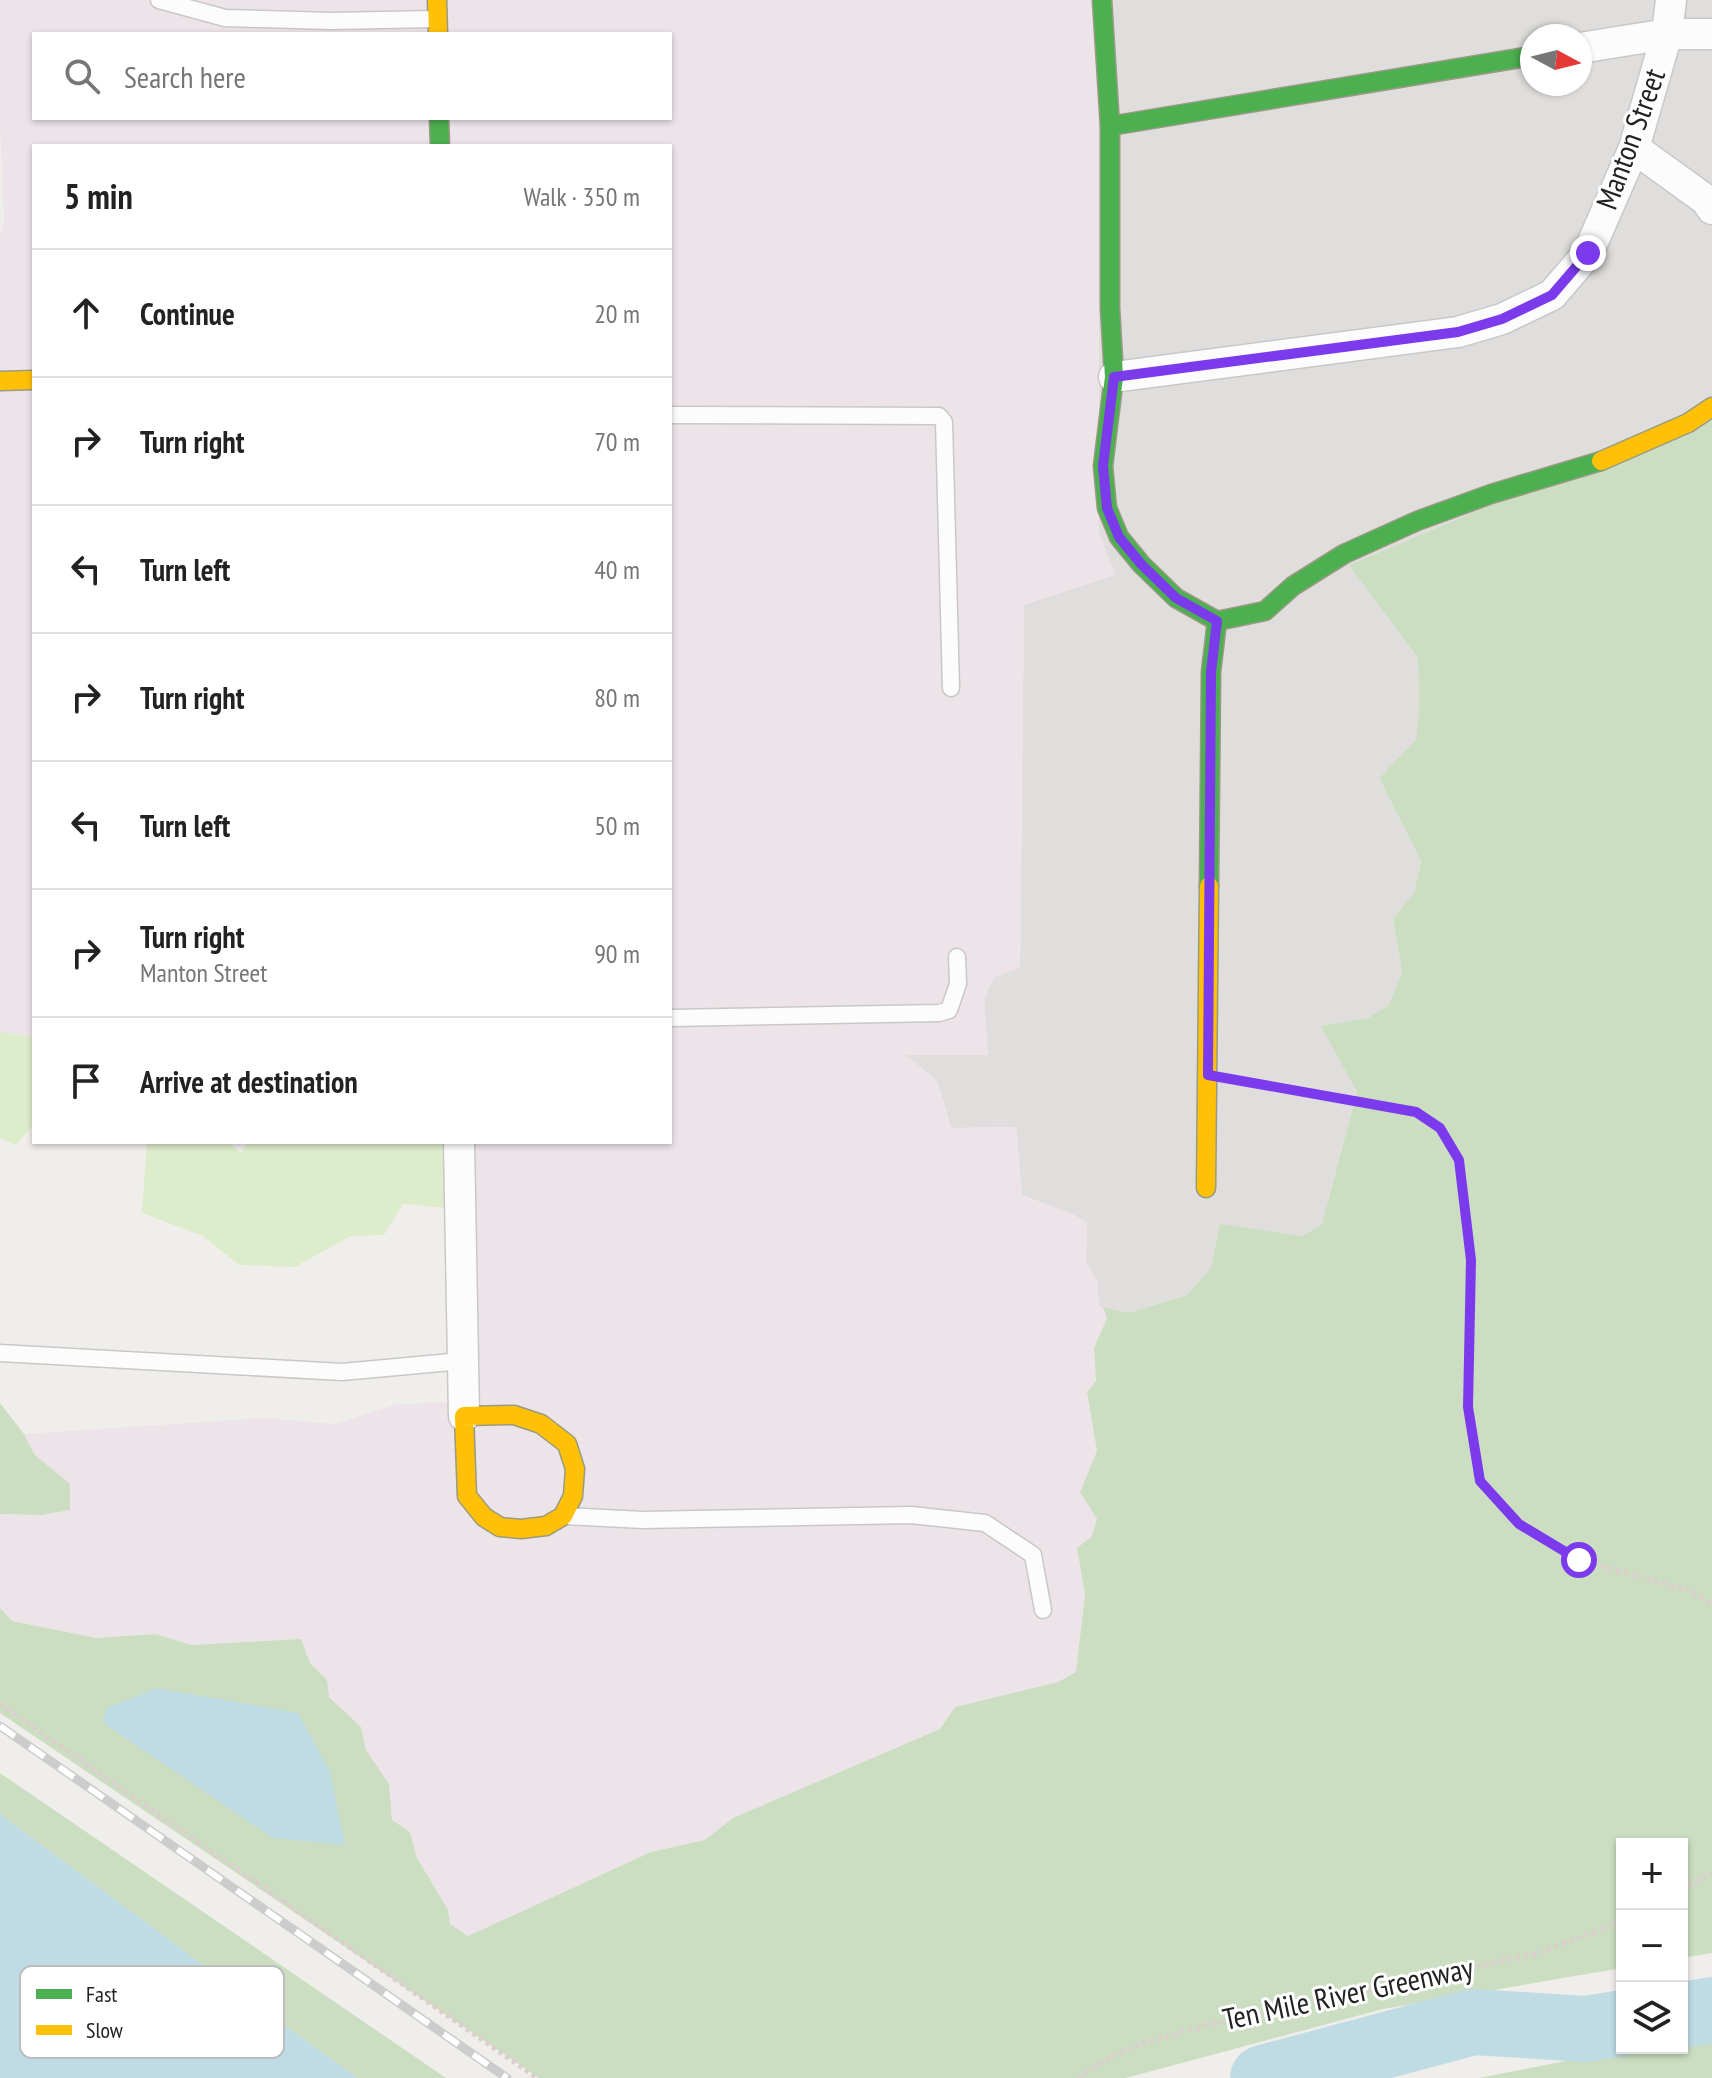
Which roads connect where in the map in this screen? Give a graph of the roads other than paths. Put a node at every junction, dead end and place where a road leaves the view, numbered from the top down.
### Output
1 (437, 0) edge
2 (1102, 0) edge
3 (1671, 0) edge
4 (168, 1) edge
5 (437, 27) edge
6 (1667, 34) junction
7 (1712, 34) edge
8 (1592, 46) edge
9 (1520, 58) edge
10 (439, 120) edge
11 (1110, 126) junction
12 (440, 144) edge
13 (1634, 148) junction
14 (1712, 209) edge
15 (1114, 377) junction
16 (32, 380) edge
17 (0, 381) edge
18 (1712, 407) edge
19 (672, 415) edge
20 (1217, 621) junction
21 (951, 688) dead end
22 (957, 957) dead end
23 (672, 1018) edge
24 (459, 1144) edge
25 (1206, 1188) dead end
26 (0, 1353) edge
27 (462, 1361) junction
28 (464, 1416) junction
29 (563, 1516) junction
30 (1043, 1610) dead end

1 - 5 street
2 - 11 street
3 - 6 street, Manton Street
4 - 5 lane
6 - 7 street
6 - 8 street
6 - 13 street, Manton Street
9 - 11 street
10 - 12 street
11 - 15 street
13 - 14 street
13 - 15 street, Manton Street
15 - 20 street
16 - 17 street
18 - 20 street
19 - 21 lane
20 - 25 street
22 - 23 lane
24 - 27 street
26 - 27 lane
27 - 28 street
28 - 29 street
28 - 29 street
29 - 30 lane

